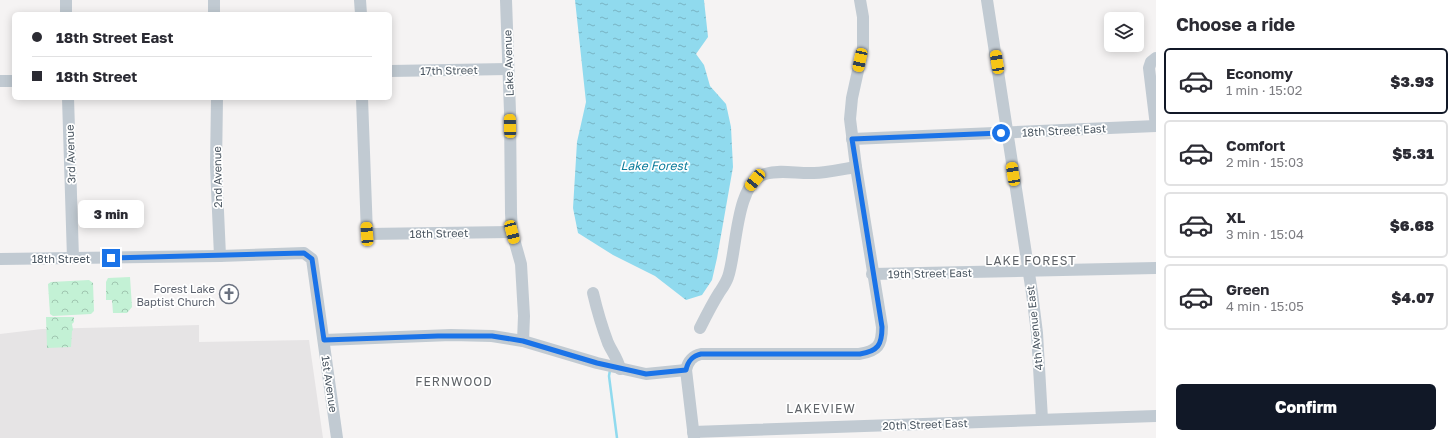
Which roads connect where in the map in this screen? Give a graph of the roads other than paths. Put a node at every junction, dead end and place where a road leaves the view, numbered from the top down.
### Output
1 (66, 0) edge
2 (214, 0) edge
3 (360, 0) edge
4 (506, 0) edge
5 (860, 0) edge
6 (987, 0) edge
7 (66, 12) edge
8 (214, 12) edge
9 (361, 12) edge
10 (1155, 58) edge
11 (508, 69) junction
12 (392, 71) edge
13 (0, 81) edge
14 (12, 81) edge
15 (68, 100) edge
16 (217, 100) edge
17 (362, 100) edge
18 (1156, 126) edge
19 (1006, 133) junction
20 (852, 139) junction
21 (856, 167) junction
22 (512, 232) junction
23 (220, 256) junction
24 (73, 258) junction
25 (0, 259) edge
26 (312, 259) joint
27 (1156, 268) edge
28 (1028, 271) junction
29 (872, 274) junction
30 (593, 293) dead end
31 (700, 328) dead end
32 (324, 340) junction
33 (523, 341) junction
34 (620, 369) junction
35 (686, 370) junction
36 (1156, 416) edge
37 (1042, 419) junction
38 (694, 435) edge
39 (337, 438) edge

1 - 7 street
2 - 8 street
3 - 9 street
4 - 11 street, Lake Avenue
5 - 20 street
6 - 19 street, 4th Avenue East
10 - 18 street
11 - 12 street, 17th Street
11 - 22 street, Lake Avenue
13 - 14 street
15 - 24 street, 3rd Avenue
16 - 23 street, 2nd Avenue
17 - 22 street, 18th Street
18 - 19 street, 18th Street East
19 - 20 street, 18th Street East
19 - 28 street, 4th Avenue East
20 - 21 street
21 - 29 street
21 - 31 street
22 - 33 street, Lake Avenue
23 - 24 street, 18th Street
23 - 26 street, 18th Street
24 - 25 street, 18th Street
26 - 32 street, 1st Avenue
27 - 28 street, 19th Street East
28 - 29 street, 19th Street East
28 - 37 street, 4th Avenue East
29 - 35 street
30 - 34 street
32 - 33 street
32 - 39 street, 1st Avenue
33 - 34 street
34 - 35 street
35 - 38 street
36 - 37 street, 20th Street East
37 - 38 street, 20th Street East

